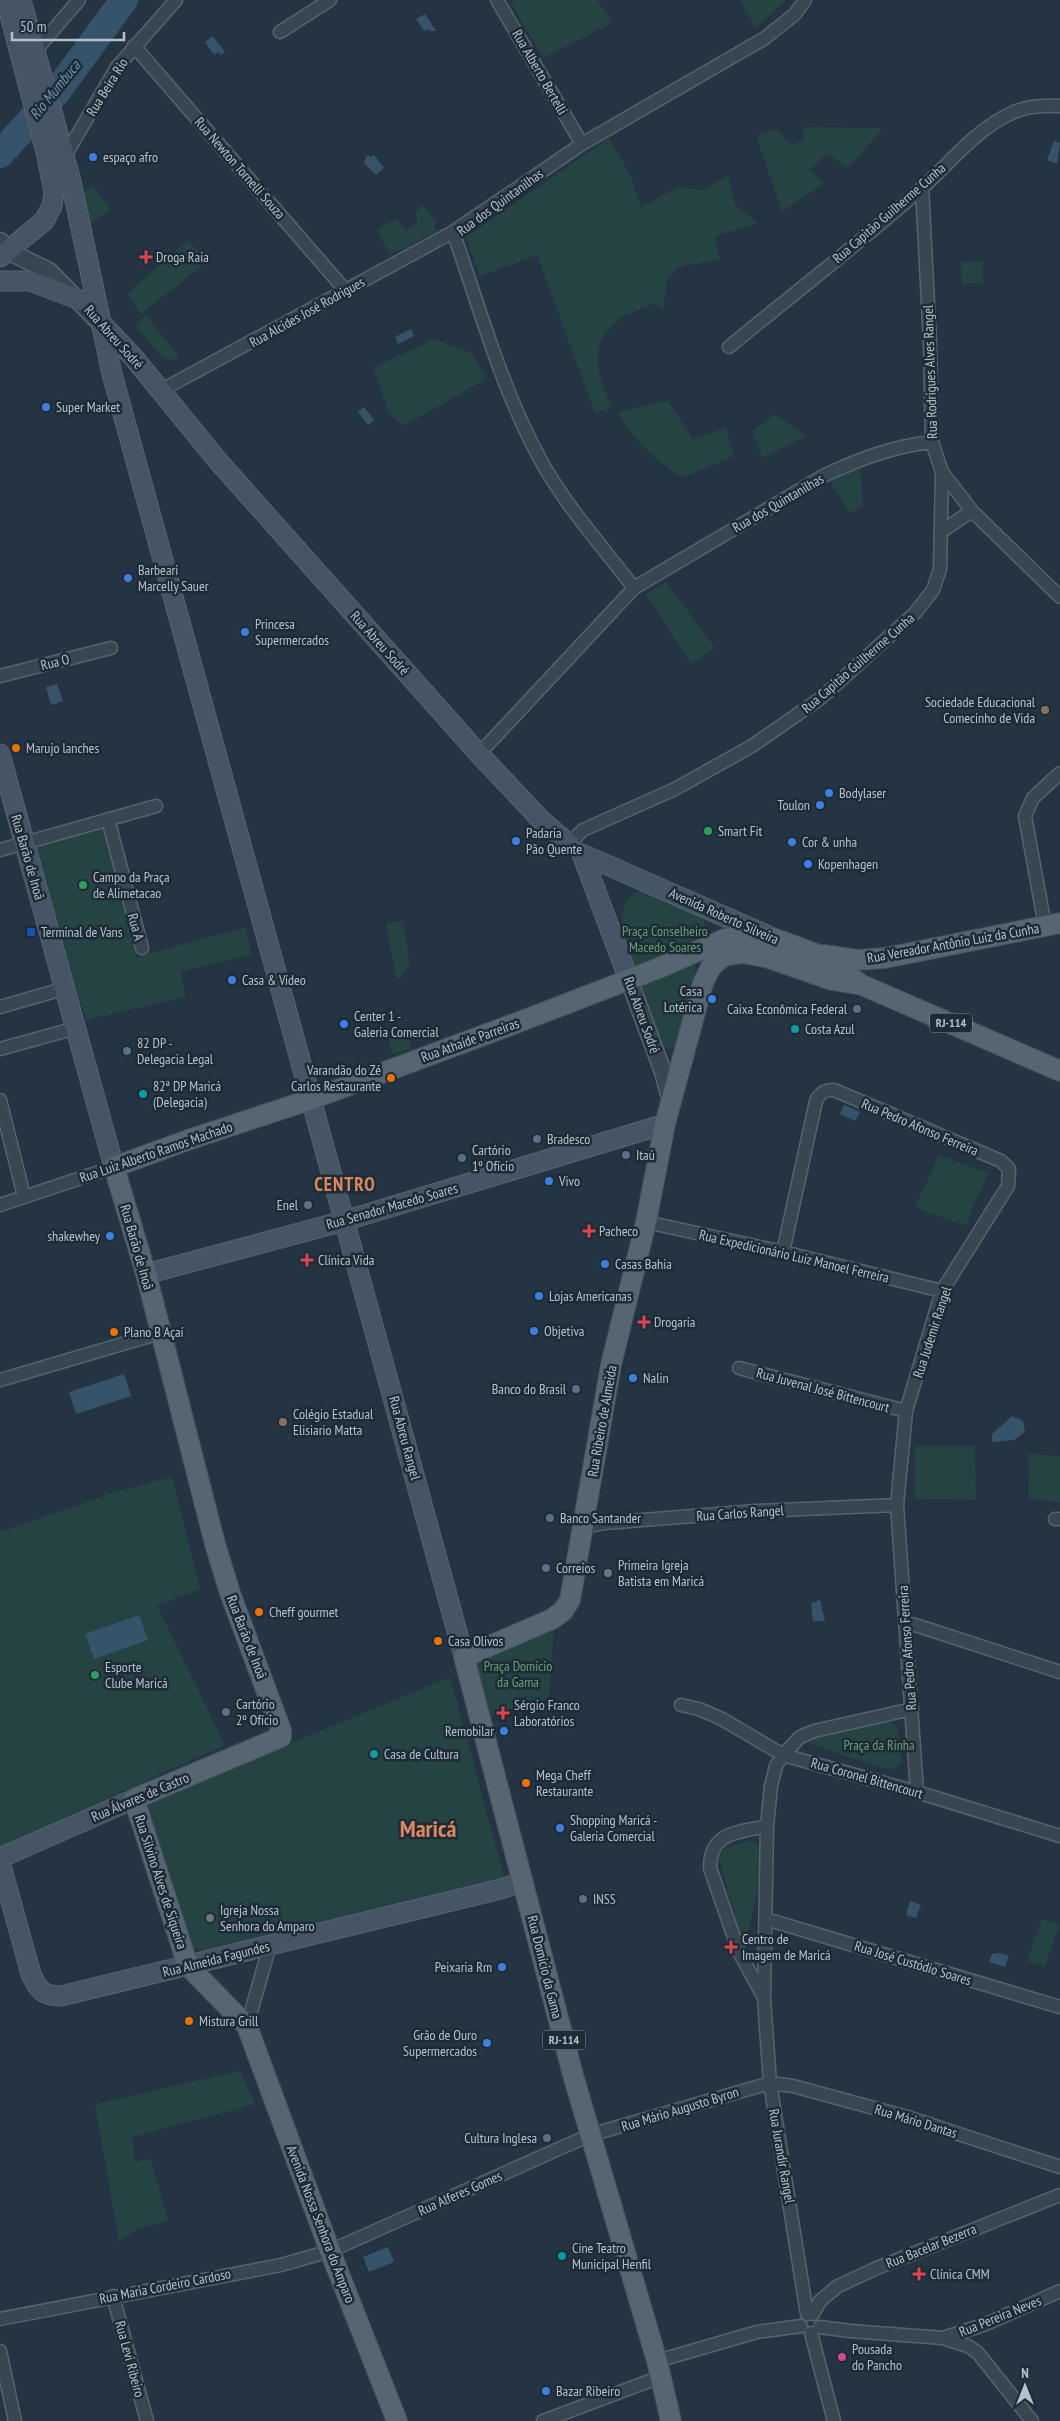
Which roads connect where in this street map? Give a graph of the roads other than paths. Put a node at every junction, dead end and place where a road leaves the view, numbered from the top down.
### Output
1 (6, 0) edge
2 (21, 0) edge
3 (79, 0) edge
4 (176, 0) edge
5 (330, 0) edge
6 (497, 0) edge
7 (805, 0) edge
8 (280, 32) dead end
9 (134, 46) junction
10 (35, 51) junction
11 (33, 74) junction
12 (1060, 106) edge
13 (582, 144) junction
14 (65, 156) junction
15 (922, 187) junction
16 (453, 232) junction
17 (3, 249) edge
18 (0, 281) edge
19 (346, 291) junction
20 (80, 300) junction
21 (102, 325) junction
22 (729, 347) dead end
23 (160, 390) junction
24 (932, 442) junction
25 (942, 472) junction
26 (972, 511) junction
27 (942, 531) junction
28 (634, 588) junction
29 (1060, 598) edge
30 (111, 648) dead end
31 (0, 676) edge
32 (0, 754) edge
33 (479, 754) junction
34 (1060, 773) edge
35 (156, 806) dead end
36 (108, 820) junction
37 (24, 843) junction
38 (576, 849) junction
39 (0, 850) edge
40 (1052, 924) edge
41 (773, 938) junction
42 (142, 948) dead end
43 (816, 954) junction
44 (629, 980) junction
45 (862, 985) junction
46 (66, 988) junction
47 (0, 1007) edge
48 (76, 1028) junction
49 (0, 1049) edge
50 (1060, 1071) edge
51 (312, 1099) junction
52 (0, 1100) edge
53 (671, 1102) junction
54 (664, 1124) junction
55 (114, 1167) junction
56 (1010, 1174) joint
57 (24, 1196) junction
58 (0, 1205) edge
59 (344, 1221) junction
60 (646, 1222) junction
61 (783, 1252) junction
62 (146, 1274) junction
63 (942, 1291) junction
64 (160, 1333) junction
65 (739, 1368) dead end
66 (0, 1380) edge
67 (906, 1412) junction
68 (897, 1505) junction
69 (584, 1527) junction
70 (906, 1622) junction
71 (464, 1657) junction
72 (1060, 1672) edge
73 (681, 1705) dead end
74 (912, 1709) junction
75 (281, 1737) joint
76 (783, 1755) junction
77 (917, 1792) junction
78 (134, 1799) junction
79 (767, 1826) junction
80 (1060, 1836) edge
81 (0, 1858) edge
82 (0, 1862) edge
83 (523, 1881) junction
84 (766, 1919) junction
85 (270, 1946) junction
86 (188, 1966) junction
87 (764, 1998) junction
88 (1060, 2007) edge
89 (247, 2026) junction
90 (770, 2083) junction
91 (590, 2136) junction
92 (1060, 2167) edge
93 (1060, 2195) edge
94 (330, 2251) junction
95 (1060, 2291) edge
96 (113, 2296) junction
97 (810, 2314) junction
98 (0, 2319) edge
99 (986, 2324) junction
100 (811, 2328) junction
101 (943, 2338) junction
102 (0, 2351) edge
103 (978, 2353) junction
104 (658, 2369) junction
105 (15, 2421) edge
106 (147, 2421) edge
107 (397, 2421) edge
108 (543, 2421) edge
109 (671, 2421) edge
110 (834, 2421) edge
111 (1032, 2421) edge

1 - 11 main road
2 - 10 main road
3 - 10 street
4 - 9 street, Rua Beira Rio
5 - 8 street
6 - 13 street, Rua Alberto Bertelli
7 - 13 street, Rua dos Quintanilhas
9 - 14 street, Rua Beira Rio
9 - 19 street, Rua Newton Tornelli Souza
10 - 11 main road
11 - 14 main road, Rua Abreu Rangel
11 - 17 main road
12 - 15 street, Rua Capitão Guilherme Cunha
13 - 16 street, Rua dos Quintanilhas
14 - 21 main road, Rua Abreu Rangel
15 - 22 street, Rua Capitão Guilherme Cunha
15 - 24 street, Rua Rodrigues Alves Rangel
16 - 19 street, Rua Alcides José Rodrigues
16 - 28 street, Rua dos Quintanilhas
17 - 20 street, Rua Abreu Sodré
18 - 20 main road
19 - 23 street, Rua Alcides José Rodrigues
20 - 21 street, Rua Abreu Sodré
21 - 23 main road, Rua Abreu Sodré
21 - 51 main road, Rua Abreu Rangel
23 - 33 main road, Rua Abreu Sodré
24 - 25 street, Rua Rodrigues Alves Rangel
24 - 28 street, Rua dos Quintanilhas
25 - 26 street, Rua Rodrigues Alves Rangel
25 - 27 street, Rua Capitão Guilherme Cunha
26 - 27 street
26 - 29 street, Rua Rodrigues Alves Rangel
27 - 38 street, Rua Capitão Guilherme Cunha
28 - 33 street, Rua dos Quintanilhas
30 - 31 street, Rua O
32 - 37 main road, Rua Barão de Inoã
33 - 38 main road, Rua Abreu Sodré
34 - 40 street
35 - 36 street
36 - 37 street
36 - 42 street, Rua A
37 - 39 street
37 - 46 main road, Rua Barão de Inoã
38 - 41 main road, Avenida Roberto Silveira / RJ-114
38 - 44 main road, Rua Abreu Sodré
40 - 43 main road, Rua Vereador Antônio Luiz da Cunha
41 - 43 main road, Avenida Roberto Silveira / RJ-114
41 - 44 main road
43 - 45 main road, Avenida Roberto Silveira / RJ-114
44 - 51 main road, Rua Athaíde Parreiras
44 - 53 street, Rua Abreu Sodré
45 - 50 main road, Avenida Roberto Silveira / RJ-114
45 - 53 main road, Avenida Roberto Silveira / RJ-114
46 - 47 street
46 - 48 main road, Rua Barão de Inoã
48 - 49 street
48 - 55 main road, Rua Barão de Inoã
51 - 55 main road, Rua Luiz Alberto Ramos Machado
51 - 59 main road, Rua Abreu Rangel
52 - 57 street
53 - 54 main road, RJ-114
54 - 59 main road, Rua Senador Macedo Soares
54 - 60 main road, Rua Ribeiro de Almeida
55 - 57 street, Rua Luiz Alberto Ramos Machado
55 - 62 main road, Rua Barão de Inoã
56 - 61 street, Rua Pedro Afonso Ferreira
56 - 63 street, Rua Judemir Rangel
57 - 58 street, Rua Luiz Alberto Ramos Machado
59 - 62 main road, Rua Senador Macedo Soares
59 - 71 main road, Rua Abreu Rangel / RJ-114
60 - 61 street, Rua Expedicionário Luiz Manoel Ferreira
60 - 69 main road, Rua Ribeiro de Almeida
61 - 63 street, Rua Expedicionário Luiz Manoel Ferreira
62 - 64 main road, Rua Barão de Inoã
63 - 67 street, Rua Judemir Rangel
64 - 66 street
64 - 75 main road, Rua Barão de Inoã
65 - 67 street, Rua Juvenal José Bittencourt
67 - 68 street, Rua Judemir Rangel
68 - 69 street, Rua Carlos Rangel
68 - 70 street, Rua Pedro Afonso Ferreira
69 - 71 main road, Rua Ribeiro de Almeida
70 - 72 street
70 - 74 street, Rua Pedro Afonso Ferreira
71 - 83 main road, Rua Domício da Gama / RJ-114
73 - 76 street, Rua Coronel Bittencourt
74 - 76 street, Rua Jurandir Rangel
74 - 77 street, Rua Pedro Afonso Ferreira
75 - 78 main road, Rua Álvares de Castro
76 - 77 street, Rua Coronel Bittencourt
76 - 79 street, Rua Jurandir Rangel
77 - 80 street, Rua Coronel Bittencourt
78 - 81 main road, Rua Álvares de Castro
78 - 86 main road, Rua Silvino Alves de Siqueira
79 - 84 street, Rua Jurandir Rangel
79 - 87 street, Rua Jurandir Rangel
82 - 86 main road, Rua Almeida Fagundes
83 - 85 main road, Rua Almeida Fagundes
83 - 91 main road, Rua Domício da Gama / RJ-114
84 - 87 street, Rua Jurandir Rangel
84 - 88 street, Rua José Custódio Soares
85 - 86 main road, Rua Almeida Fagundes
85 - 89 street
86 - 89 main road, Avenida Nossa Senhora do Amparo
87 - 90 street, Rua Jurandir Rangel
89 - 94 main road, Avenida Nossa Senhora do Amparo
90 - 91 street, Rua Mário Augusto Byron
90 - 92 street, Rua Mário Dantas
90 - 97 street, Rua Jurandir Rangel
91 - 94 street, Rua Alferes Gomes
91 - 104 main road, Rua Domício da Gama / RJ-114
93 - 97 street, Rua Bacelar Bezerra
94 - 96 street, Rua Maria Cordeiro Cardoso
94 - 107 main road, Avenida Nossa Senhora do Amparo
95 - 99 street, Rua Pereira Neves
96 - 98 street, Rua Maria Cordeiro Cardoso
96 - 106 street, Rua Levi Ribeiro
97 - 100 street, Rua Bacelar Bezerra
97 - 100 street, Rua Jurandir Rangel
99 - 101 street, Rua Pereira Neves
99 - 103 street
100 - 101 street, Rua Pereira Neves
100 - 104 street, Rua Pereira Neves
100 - 110 street, Rua Jurandir Rangel
101 - 103 street
102 - 105 street
103 - 111 street
104 - 108 street, Rua Pereira Neves
104 - 109 main road, Rua Domício da Gama / RJ-114

